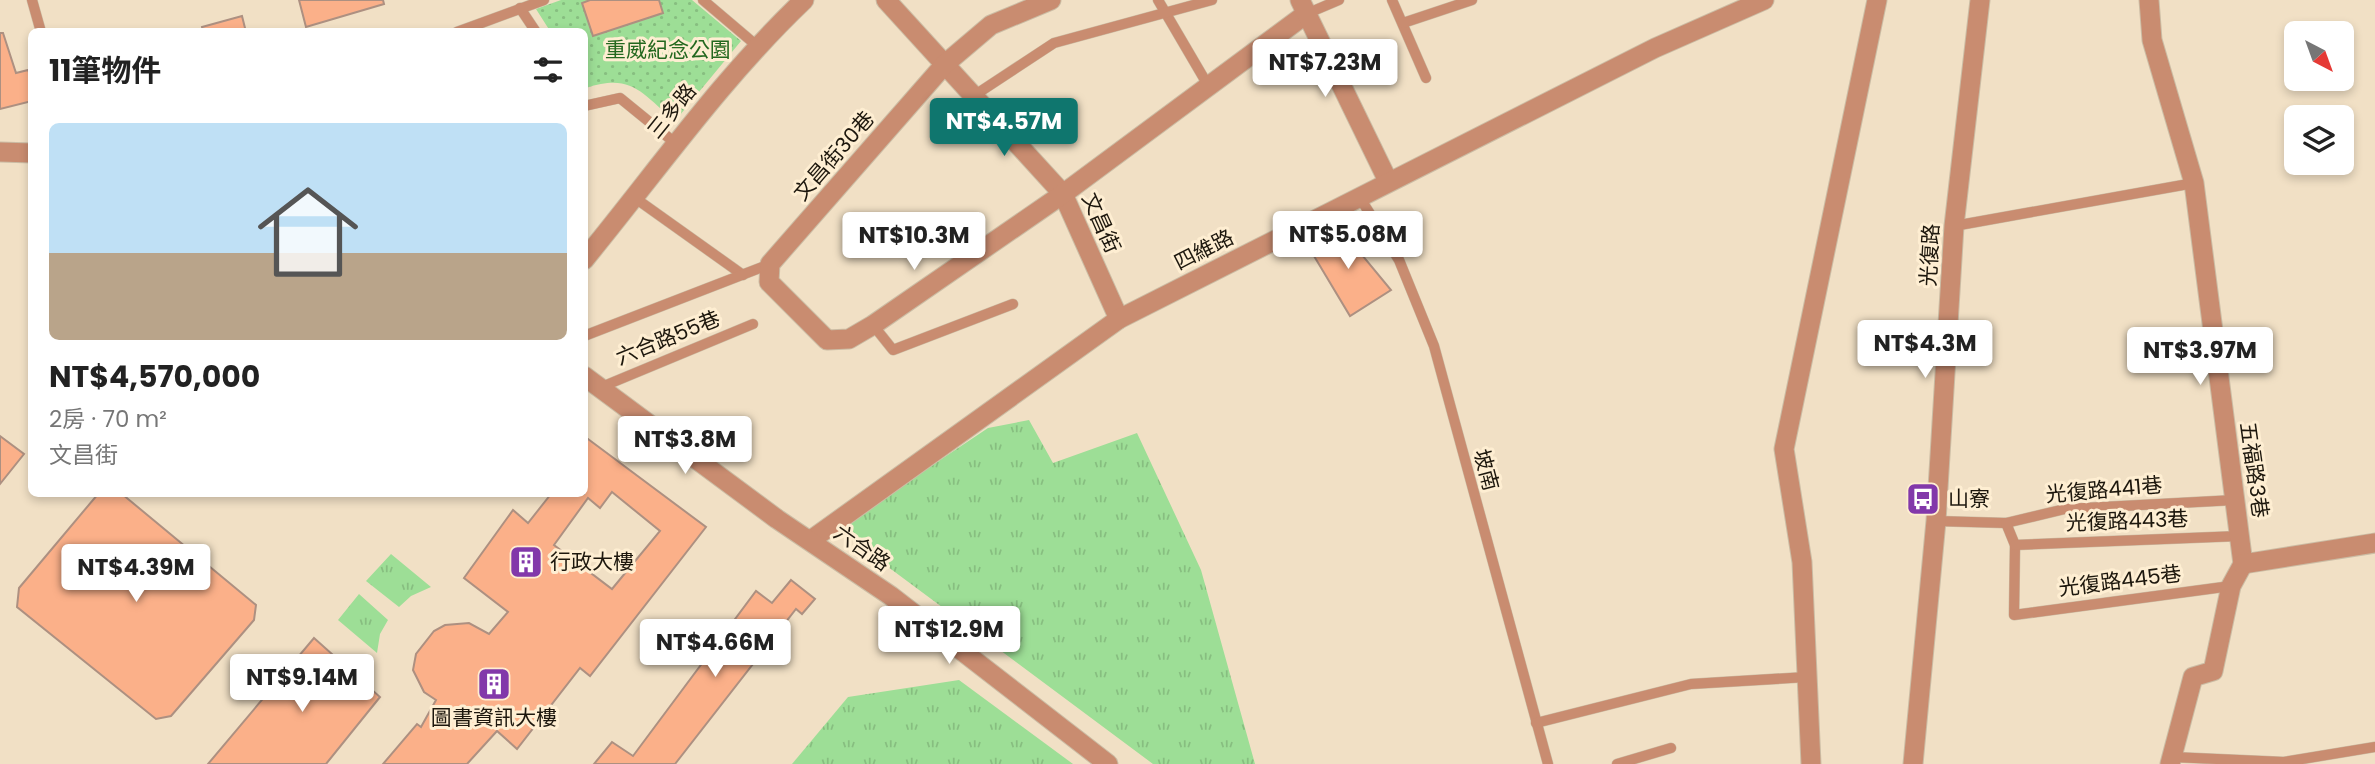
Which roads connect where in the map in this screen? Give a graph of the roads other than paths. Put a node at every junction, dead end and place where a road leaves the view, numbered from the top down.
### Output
1 (32, 0) edge
2 (544, 0) edge
3 (703, 0) edge
4 (804, 0) edge
5 (886, 0) edge
6 (1051, 0) edge
7 (1158, 0) edge
8 (1212, 0) edge
9 (1339, 0) edge
10 (1392, 0) edge
11 (1764, 0) edge
12 (1877, 0) edge
13 (1980, 0) edge
14 (2149, 0) edge
15 (1467, 1) edge
16 (1303, 7) edge
17 (520, 8) junction
18 (1166, 13) junction
19 (1403, 23) junction
20 (40, 28) edge
21 (468, 28) edge
22 (533, 28) edge
23 (757, 45) junction
24 (945, 64) junction
25 (1426, 78) dead end
26 (1210, 88) junction
27 (975, 95) junction
28 (588, 104) edge
29 (674, 142) junction
30 (0, 152) edge
31 (28, 153) edge
32 (1388, 181) junction
33 (2194, 183) junction
34 (1062, 194) junction
35 (635, 198) junction
36 (1360, 198) junction
37 (1954, 226) junction
38 (588, 255) edge
39 (770, 273) junction
40 (743, 275) junction
41 (1013, 304) dead end
42 (1119, 319) junction
43 (753, 324) dead end
44 (873, 326) junction
45 (588, 334) edge
46 (592, 382) edge
47 (2235, 500) junction
48 (1936, 521) junction
49 (2006, 523) junction
50 (2240, 536) junction
51 (811, 541) junction
52 (2375, 543) edge
53 (2015, 545) junction
54 (2243, 564) junction
55 (2231, 586) junction
56 (1807, 677) junction
57 (1536, 723) junction
58 (2375, 747) edge
59 (1671, 748) dead end
60 (2171, 761) edge
61 (2284, 763) edge
62 (1108, 764) edge
63 (1548, 764) edge
64 (1617, 764) edge
65 (1811, 764) edge
66 (1913, 764) edge

1 - 20 lane
2 - 17 lane
3 - 23 lane
4 - 23 street, 三多路
5 - 24 street, 文昌街
6 - 24 street, 文昌街30巷
7 - 18 lane
8 - 18 lane
9 - 16 lane
10 - 19 lane
11 - 32 street, 四維路
12 - 56 street
13 - 37 street, 光復路
14 - 33 street, 五福路3巷
15 - 19 lane
16 - 26 street
16 - 32 street
17 - 21 lane
17 - 22 lane
18 - 26 lane
18 - 27 lane
19 - 25 lane
23 - 29 street, 三多路
24 - 27 street, 文昌街
24 - 39 street, 文昌街30巷
26 - 34 street
27 - 34 street, 文昌街
28 - 29 lane
29 - 35 street, 三多路
30 - 31 street
32 - 36 street, 四維路
33 - 37 lane
33 - 47 street, 五福路3巷
34 - 42 street, 文昌街
34 - 44 street
35 - 38 street, 三多路
35 - 40 lane
36 - 42 street, 四維路
36 - 57 lane, 坡南
37 - 48 street, 光復路
39 - 40 lane
39 - 44 street
40 - 45 lane
41 - 44 lane
42 - 51 street, 四維路
43 - 46 lane, 六合路55巷
46 - 51 street, 六合路
47 - 49 lane, 光復路441巷
47 - 50 street, 五福路3巷
48 - 49 lane, 光復路441巷
48 - 66 street, 光復路
49 - 53 lane
50 - 53 lane, 光復路443巷
50 - 54 street, 五福路3巷
51 - 62 street, 六合路
52 - 54 street
53 - 55 lane, 光復路445巷
54 - 55 street
55 - 60 street
56 - 57 lane
56 - 65 street
57 - 63 lane, 坡南
58 - 61 lane
59 - 64 lane
60 - 61 lane

